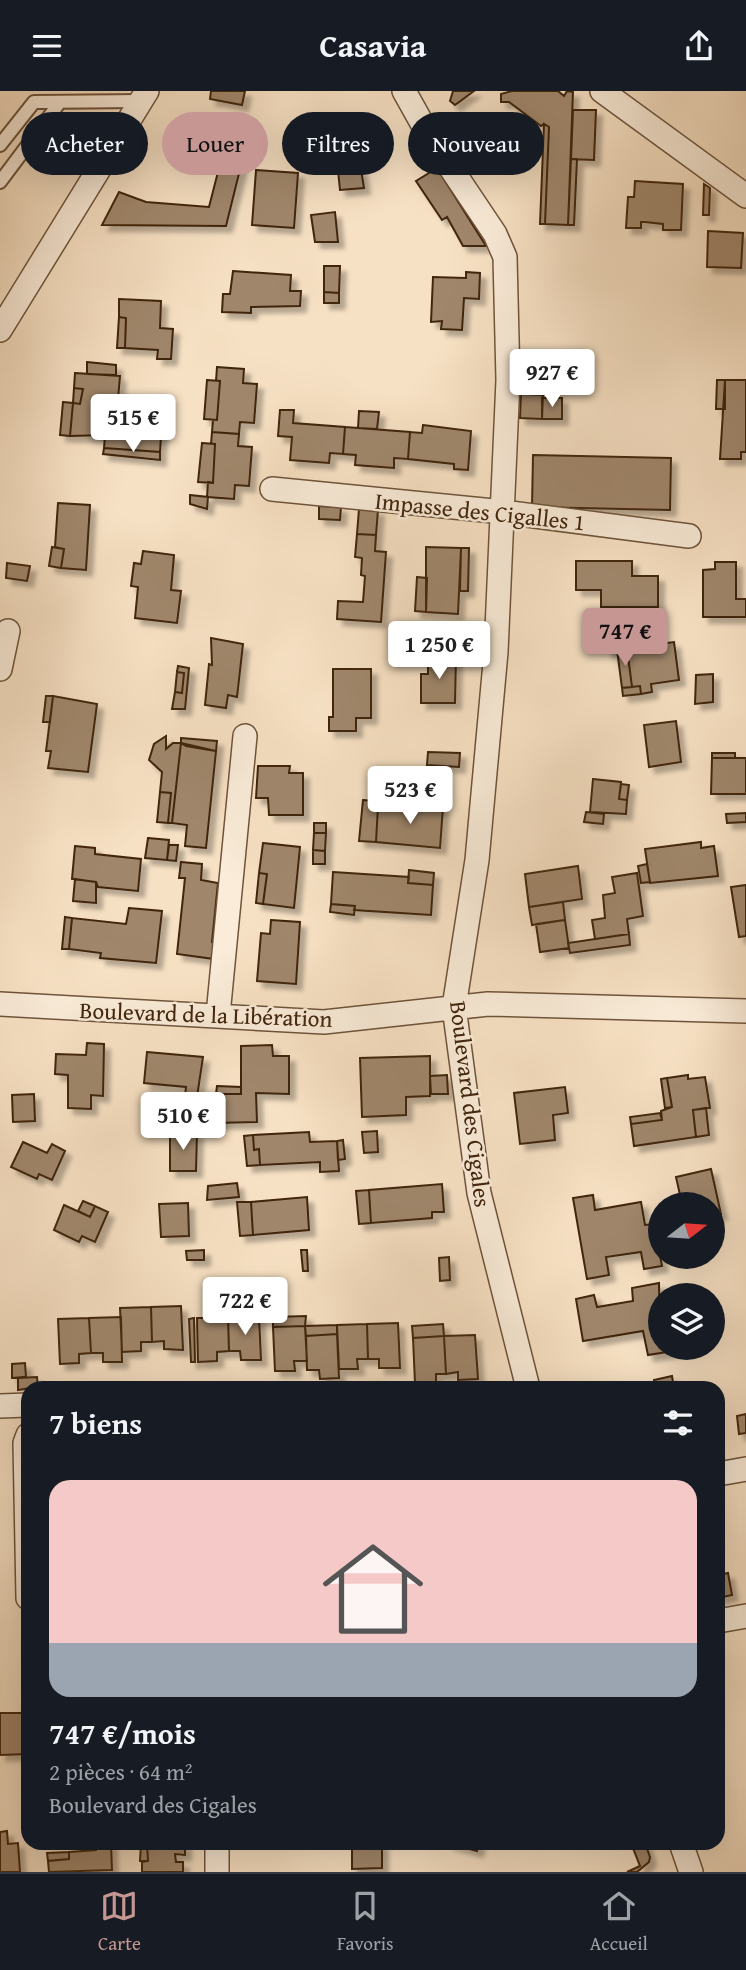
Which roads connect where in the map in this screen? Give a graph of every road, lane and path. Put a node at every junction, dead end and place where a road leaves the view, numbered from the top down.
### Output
1 (404, 91) edge
2 (602, 91) edge
3 (144, 96) edge
4 (60, 103) junction
5 (0, 145) edge
6 (0, 182) edge
7 (746, 196) edge
8 (0, 330) edge
9 (272, 489) dead end
10 (504, 512) junction
11 (689, 536) dead end
12 (8, 631) dead end
13 (0, 669) edge
14 (245, 736) dead end
15 (0, 1004) edge
16 (454, 1007) junction
17 (746, 1011) edge
18 (218, 1015) junction
19 (526, 1381) edge
20 (21, 1405) edge
21 (0, 1406) edge
22 (746, 1469) edge
23 (725, 1473) edge
24 (746, 1616) edge
25 (725, 1620) edge
26 (217, 1850) edge
27 (683, 1850) edge
28 (217, 1872) edge
29 (691, 1872) edge

1 - 10 street, Boulevard des Cigales
2 - 7 street
3 - 4 lane
3 - 8 street
4 - 5 lane
4 - 6 lane
9 - 10 street, Impasse des Cigalles 1
10 - 11 street, Impasse des Cigalles 1
10 - 16 street, Boulevard des Cigales
12 - 13 street
14 - 18 street
15 - 18 street, Boulevard de la Libération
16 - 17 street, Boulevard de la Libération
16 - 18 street, Boulevard de la Libération
16 - 19 street, Boulevard des Cigales
20 - 21 street
22 - 23 street
24 - 25 street
26 - 28 street
27 - 29 street

